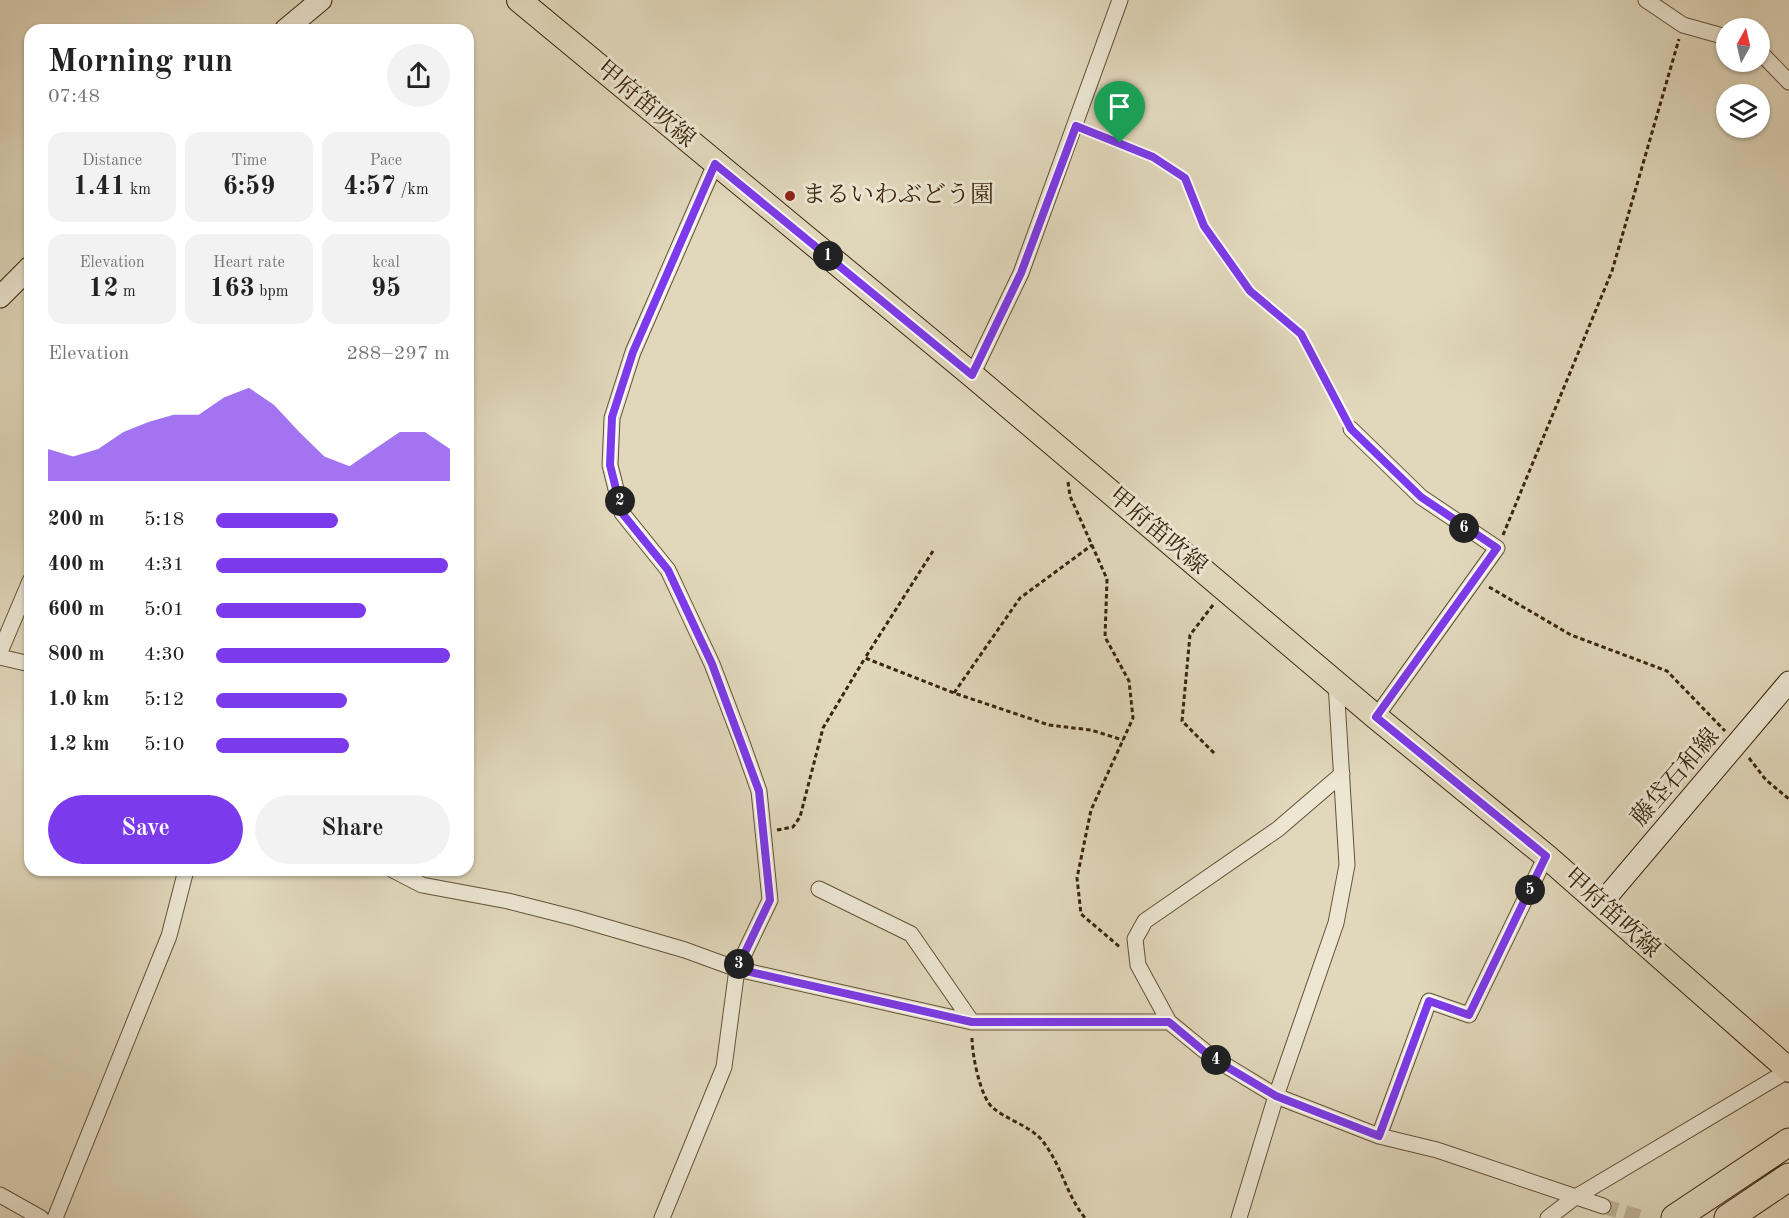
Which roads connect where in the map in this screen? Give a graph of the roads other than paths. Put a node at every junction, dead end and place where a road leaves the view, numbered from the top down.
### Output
1 (321, 0) edge
2 (519, 0) edge
3 (1120, 0) edge
4 (1646, 0) edge
5 (292, 24) edge
6 (1716, 34) edge
7 (1770, 62) edge
8 (1789, 82) edge
9 (715, 164) junction
10 (24, 273) edge
11 (0, 297) edge
12 (972, 375) junction
13 (1351, 429) road end
14 (24, 595) edge
15 (0, 652) edge
16 (0, 657) edge
17 (24, 663) edge
18 (1789, 682) edge
19 (1336, 683) junction
20 (1376, 717) junction
21 (1342, 774) junction
22 (1546, 856) junction
23 (184, 876) edge
24 (405, 876) edge
25 (819, 889) dead end
26 (1600, 905) junction
27 (737, 969) junction
28 (972, 1022) junction
29 (1169, 1022) junction
30 (1789, 1070) edge
31 (1276, 1096) junction
32 (1379, 1136) junction
33 (1785, 1144) edge
34 (1789, 1177) edge
35 (0, 1195) edge
36 (1574, 1198) junction
37 (1603, 1206) tunnel mouth
38 (41, 1218) edge
39 (55, 1218) edge
40 (662, 1218) edge
41 (1239, 1218) edge
42 (1548, 1218) edge
43 (1675, 1218) edge
44 (1728, 1218) edge

1 - 5 main road
2 - 9 main road, 甲府笛吹線
3 - 12 street
4 - 6 street
7 - 8 street
9 - 12 main road, 甲府笛吹線
9 - 27 street
10 - 11 main road
12 - 19 main road, 甲府笛吹線
13 - 20 street
14 - 15 street
16 - 17 street
18 - 26 main road, 藤垈石和線
19 - 20 main road, 甲府笛吹線
19 - 21 street
20 - 22 main road, 甲府笛吹線
21 - 29 street
21 - 31 street
22 - 26 main road, 甲府笛吹線
22 - 32 street
23 - 39 street
24 - 27 street
25 - 28 street
26 - 30 main road, 甲府笛吹線
27 - 28 street
27 - 40 street
28 - 29 street
29 - 31 street
30 - 36 street
31 - 32 street
31 - 41 street
32 - 36 street
33 - 43 highway
34 - 44 highway
35 - 38 street
36 - 37 street
36 - 42 street

